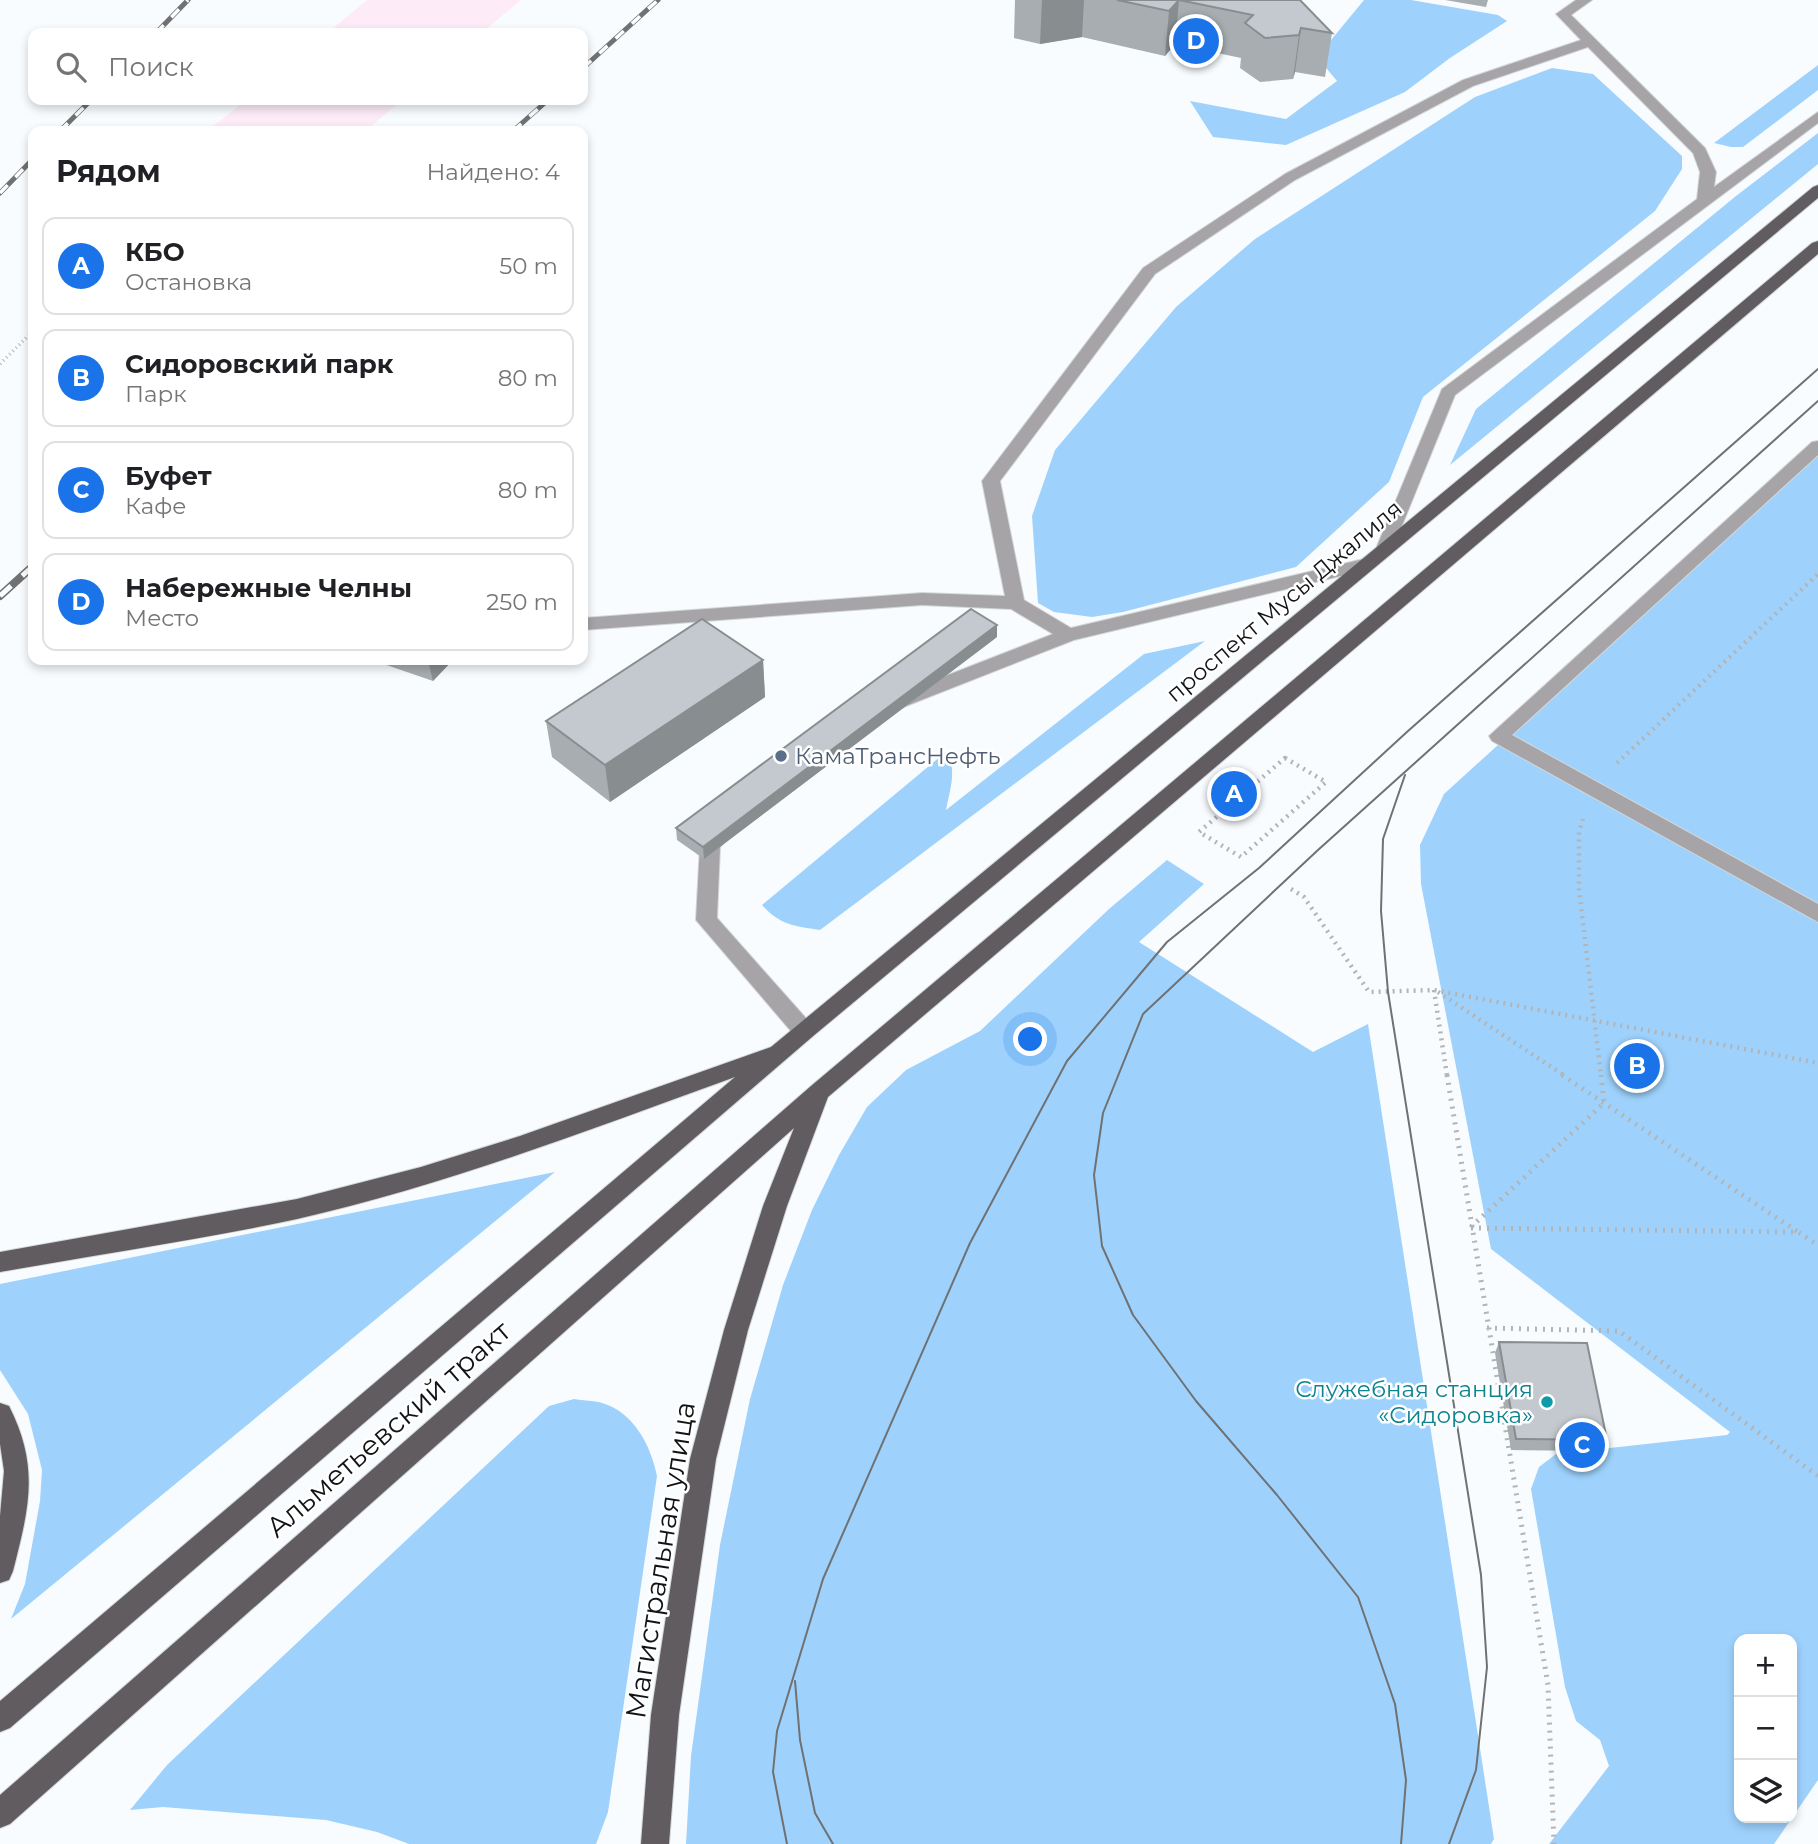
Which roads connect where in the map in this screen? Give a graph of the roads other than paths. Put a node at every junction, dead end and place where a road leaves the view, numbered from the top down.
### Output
1 (1585, 0) edge
2 (1590, 42) junction
3 (1818, 116) edge
4 (1818, 190) edge
5 (1705, 199) junction
6 (1818, 246) edge
7 (1818, 446) edge
8 (1376, 557) junction
9 (1015, 603) junction
10 (588, 624) edge
11 (1069, 635) junction
12 (884, 708) edge
13 (736, 819) edge
14 (1818, 914) edge
15 (804, 1031) junction
16 (782, 1051) junction
17 (818, 1092) junction
18 (0, 1262) edge
19 (0, 1414) edge
20 (0, 1571) edge
21 (0, 1719) edge
22 (0, 1814) edge
23 (655, 1844) edge

1 - 2 street
2 - 5 street
2 - 9 street
3 - 5 street
4 - 8 main road, проспект Мусы Джалиля
5 - 8 street
6 - 17 main road
7 - 14 street
8 - 11 street
8 - 15 main road, проспект Мусы Джалиля
9 - 10 street
9 - 11 street
11 - 12 street
13 - 15 street
15 - 16 main road, проспект Мусы Джалиля
16 - 18 main road
16 - 21 main road, Альметьевский тракт
17 - 22 main road, Альметьевский тракт
17 - 23 main road, Магистральная улица
19 - 20 main road

